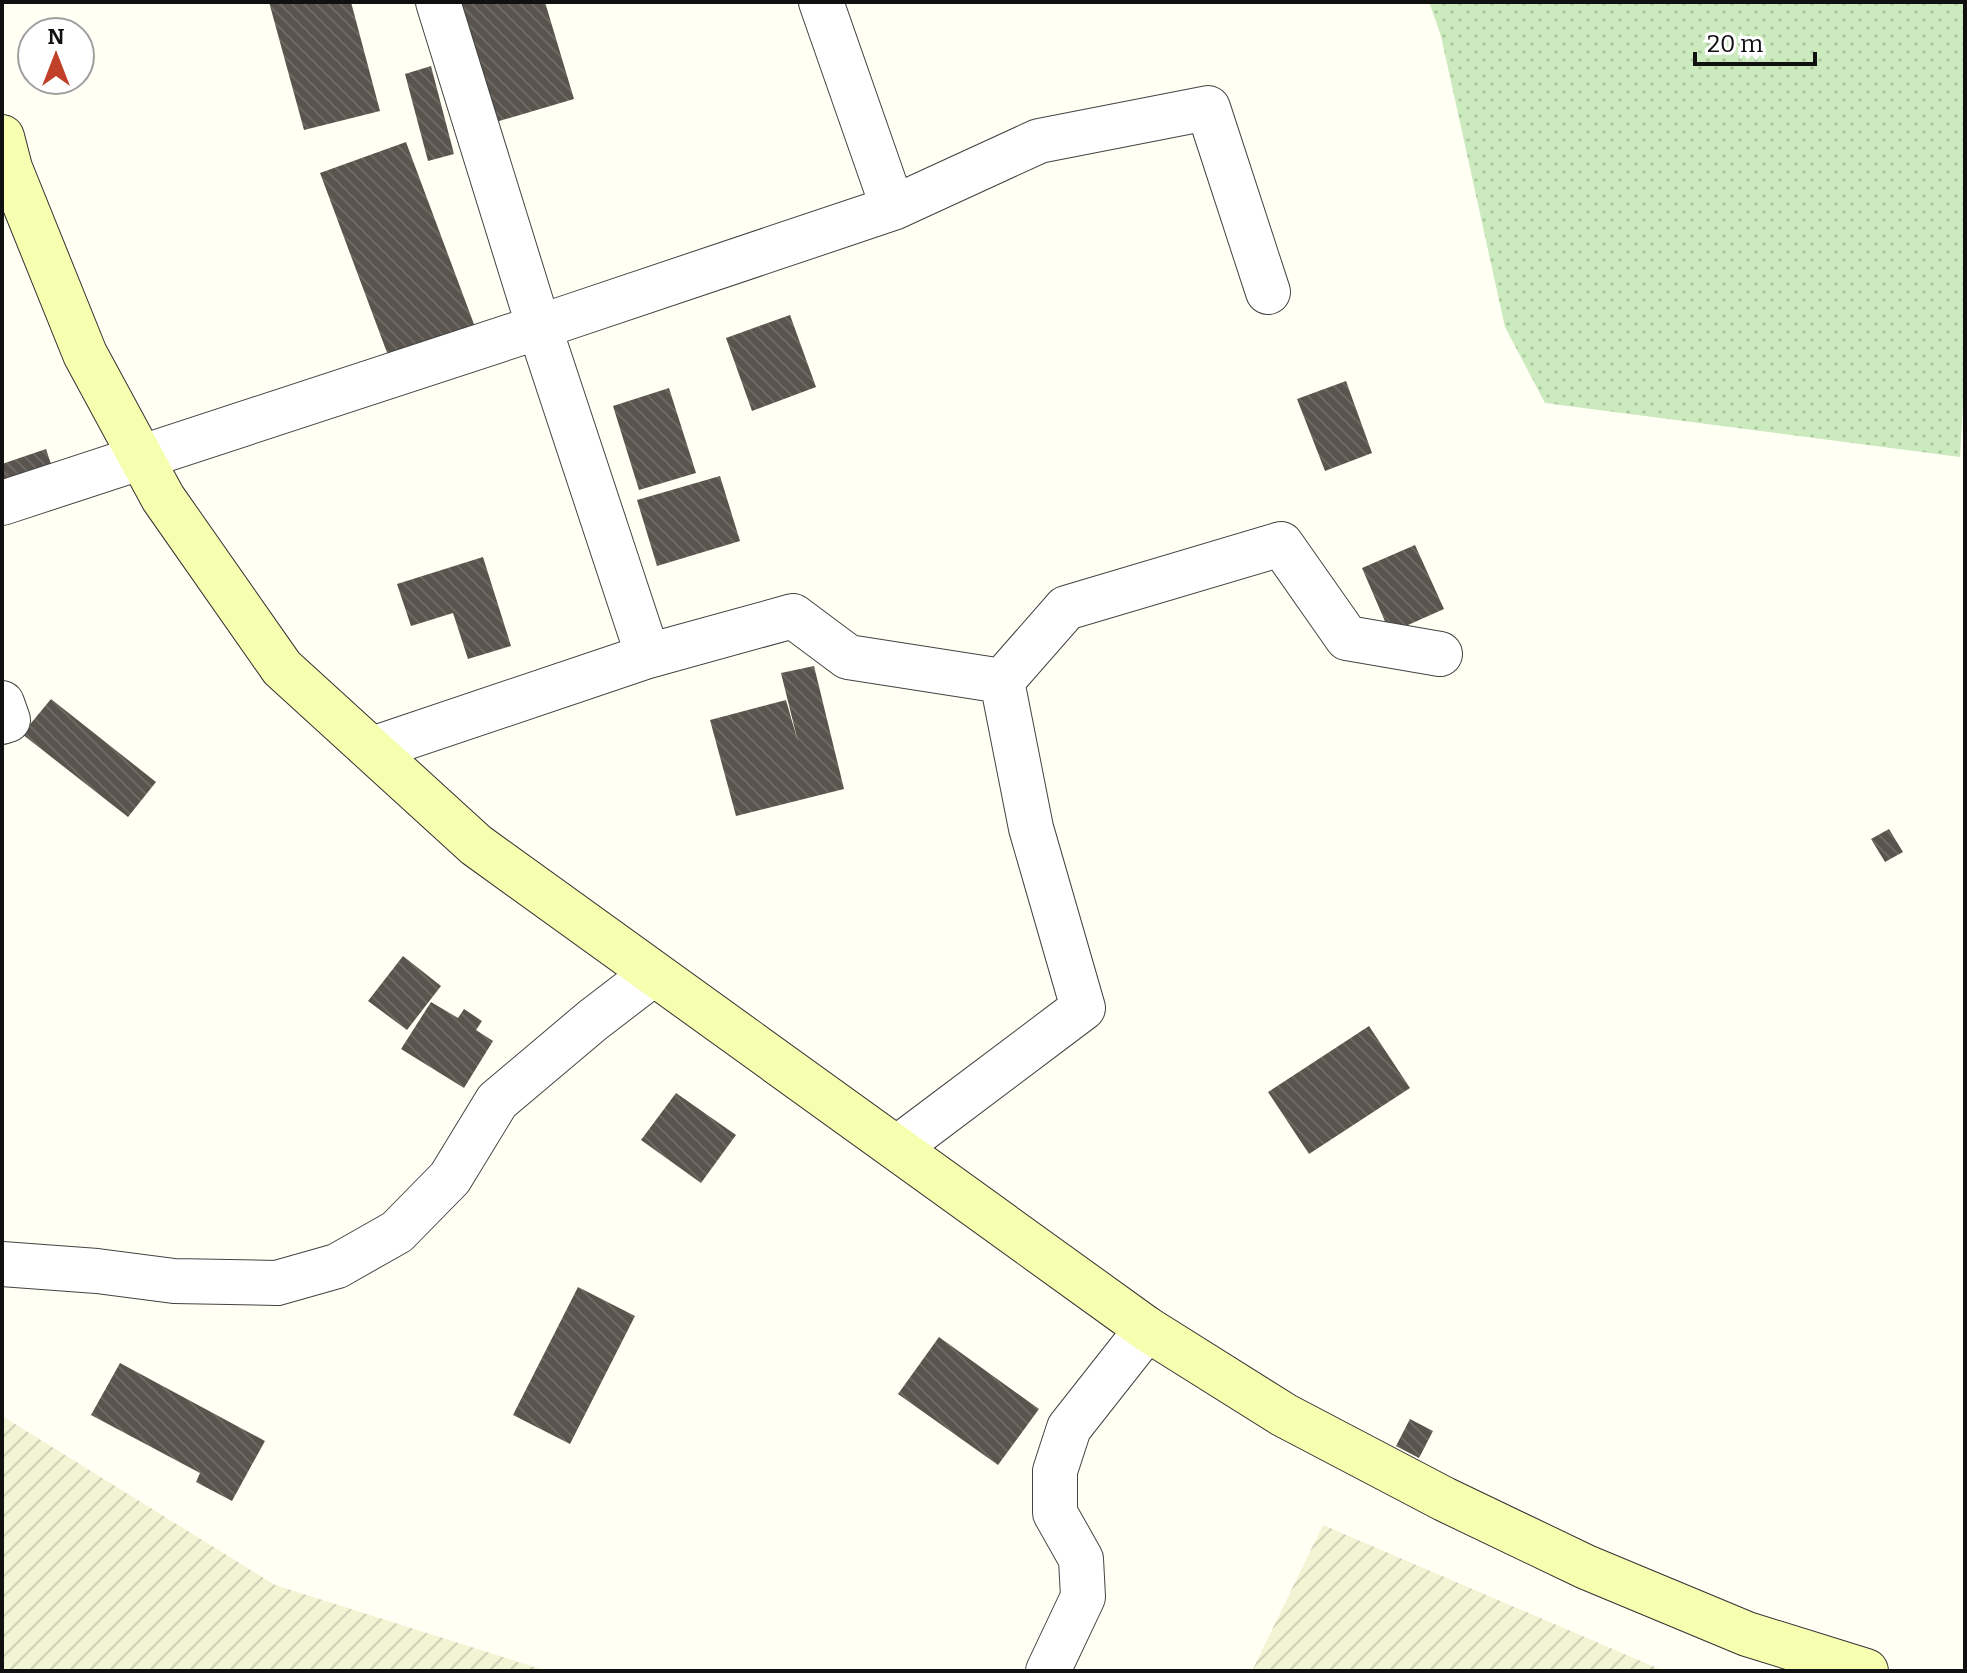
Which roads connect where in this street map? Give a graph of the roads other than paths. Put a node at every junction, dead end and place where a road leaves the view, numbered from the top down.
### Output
1 (438, 2) edge
2 (821, 2) edge
3 (2, 137) edge
4 (893, 208) junction
5 (1268, 292) dead end
6 (539, 327) junction
7 (140, 457) junction
8 (2, 503) edge
9 (1440, 654) dead end
10 (648, 656) junction
11 (1002, 681) junction
12 (2, 703) edge
13 (2, 722) edge
14 (372, 749) junction
15 (653, 974) junction
16 (897, 1148) junction
17 (2, 1264) edge
18 (1147, 1329) junction
19 (1048, 1671) edge
20 (1866, 1671) edge

1 - 6 street
2 - 4 street
3 - 7 street
4 - 5 street
4 - 6 street
6 - 7 street
6 - 10 street
7 - 8 street
7 - 14 street
9 - 11 street
10 - 11 street
10 - 14 street
11 - 16 street
12 - 13 street
14 - 15 street
15 - 16 street
15 - 17 street
16 - 18 street
18 - 19 street
18 - 20 street

